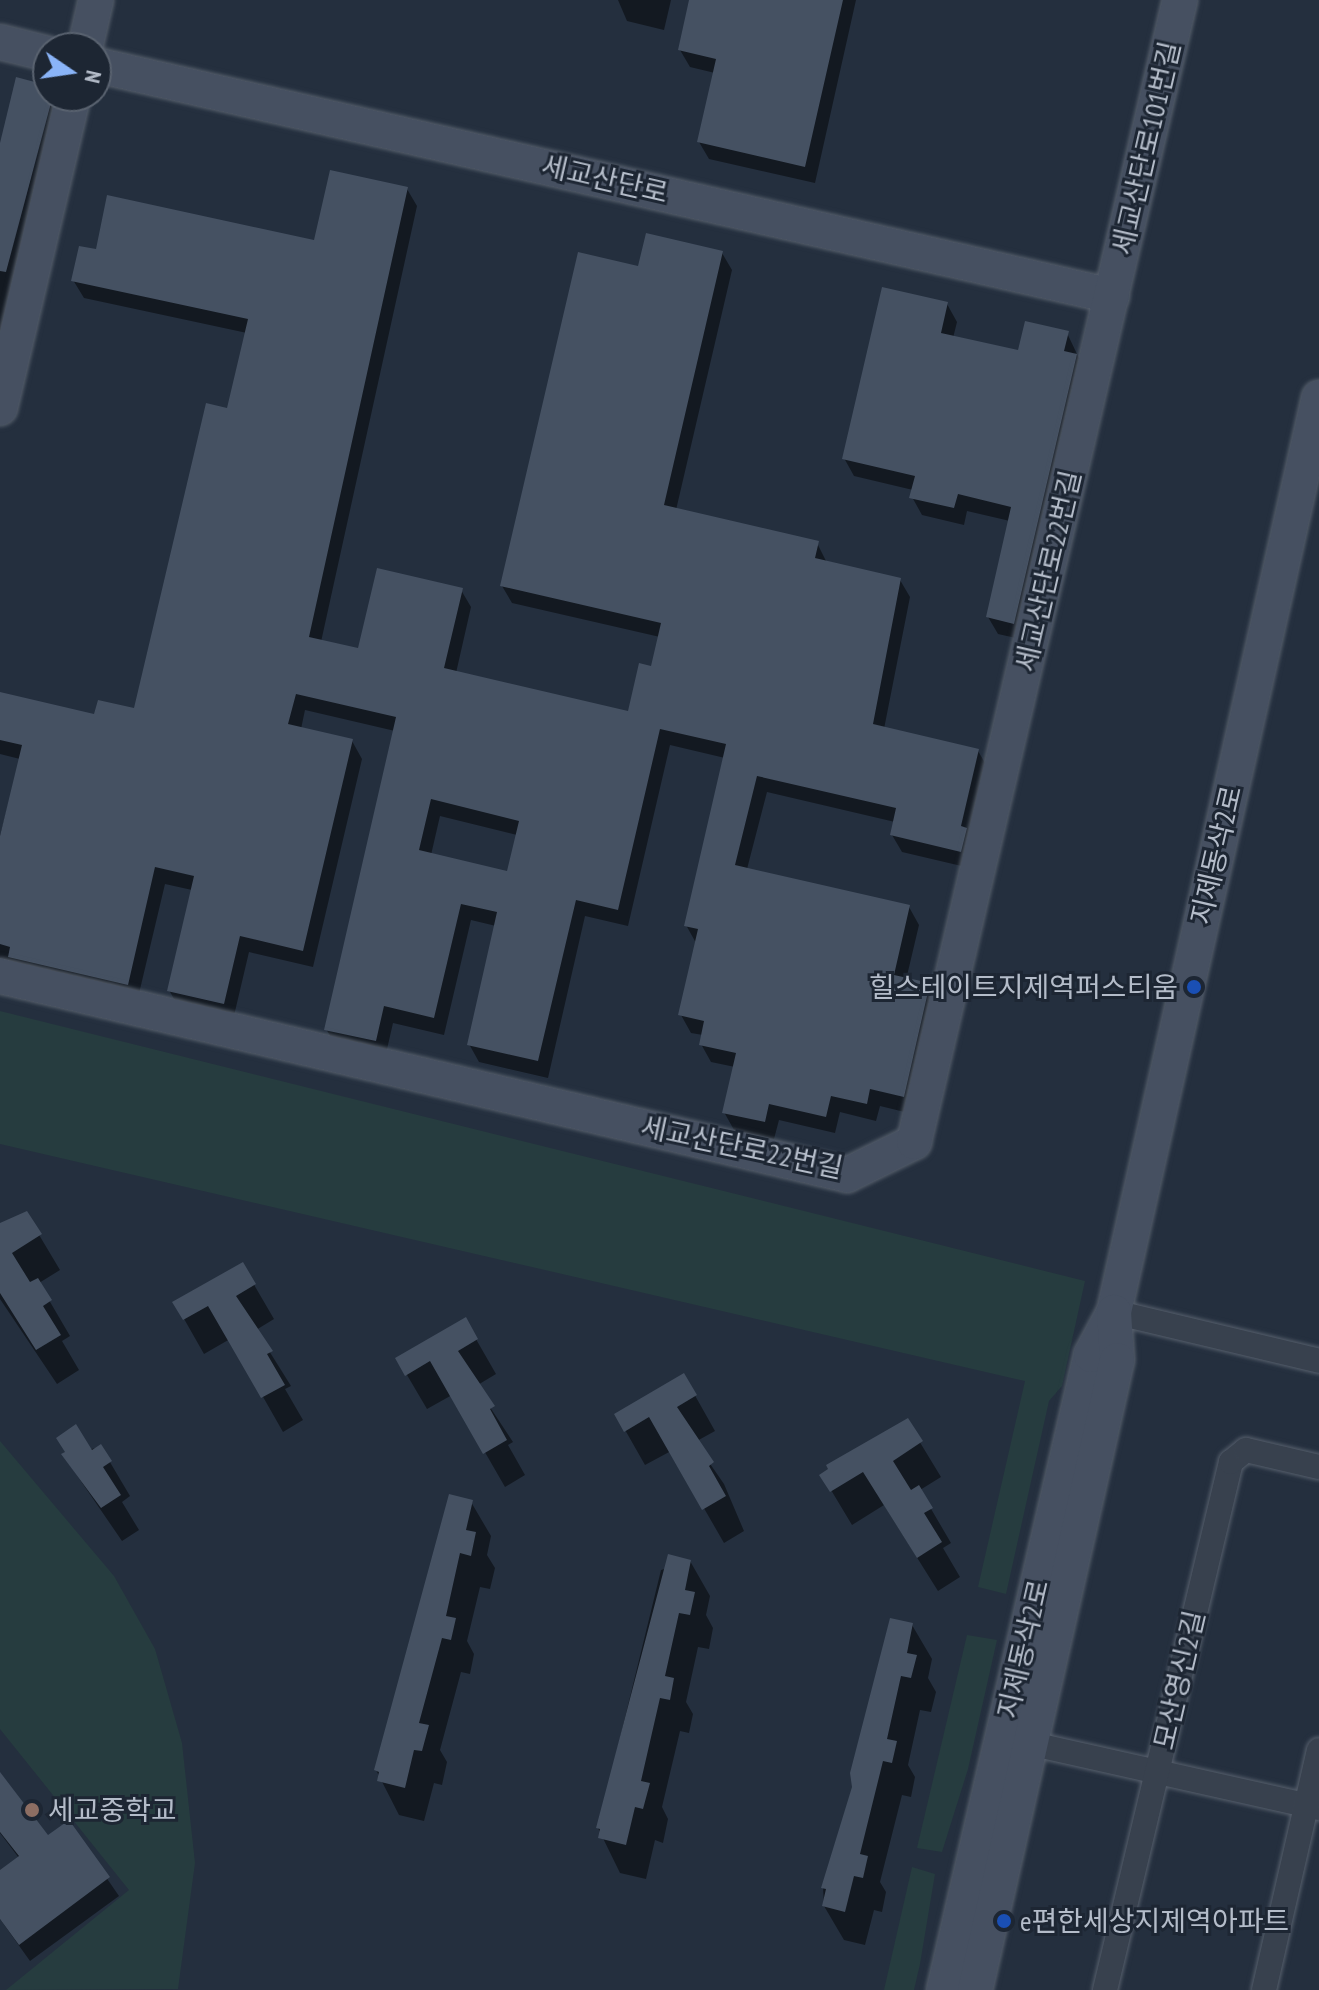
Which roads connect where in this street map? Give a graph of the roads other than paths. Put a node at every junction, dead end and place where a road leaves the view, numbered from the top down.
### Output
1 (96, 0) edge
2 (1180, 0) edge
3 (89, 32) edge
4 (0, 42) edge
5 (32, 50) edge
6 (112, 69) edge
7 (69, 112) edge
8 (1112, 296) junction
9 (1319, 398) edge
10 (0, 408) edge
11 (0, 976) edge
12 (1114, 1312) junction
13 (1319, 1361) edge
14 (1319, 1467) edge
15 (1028, 1743) junction
16 (1319, 1750) edge
17 (1157, 1772) junction
18 (1313, 1807) edge
19 (944, 1990) edge
20 (975, 1990) edge
21 (1105, 1990) edge
22 (1264, 1990) edge

1 - 3 street
2 - 8 street, 세교산단로101번길
4 - 5 street
6 - 8 street, 세교산단로
7 - 10 street
8 - 11 street, 세교산단로22번길
9 - 12 street, 지제동삭2로
12 - 13 street
12 - 15 street, 지제동삭2로
12 - 19 street, 지제동삭2로
14 - 17 street, 모산영신2길
15 - 17 street
15 - 20 street, 지제동삭2로
16 - 18 street
17 - 18 street
17 - 21 street, 모산영신2길
18 - 22 street

